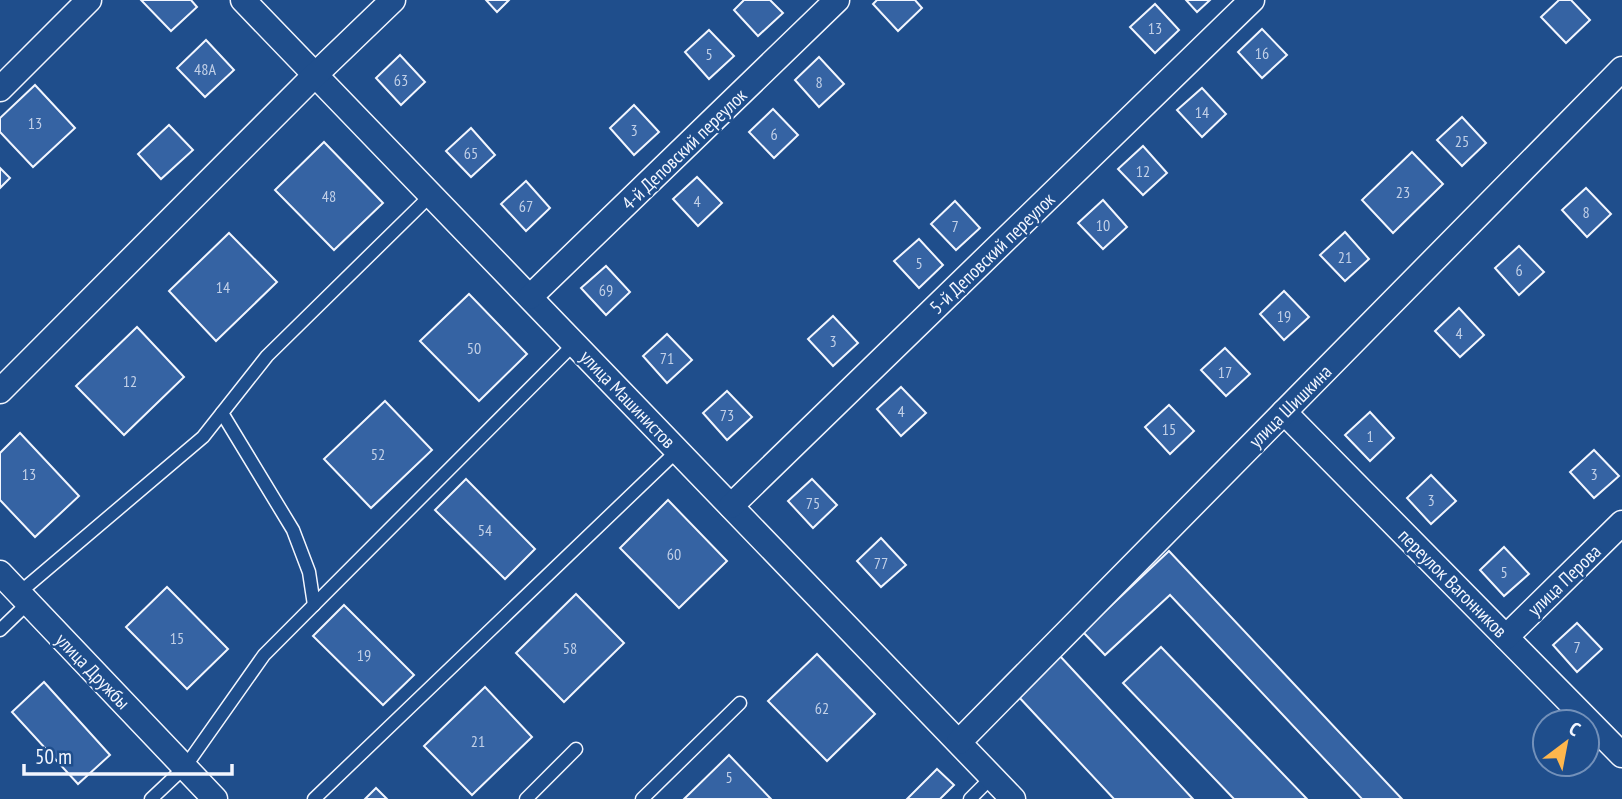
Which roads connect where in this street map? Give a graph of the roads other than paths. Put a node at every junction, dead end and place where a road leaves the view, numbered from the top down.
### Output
1 (89, 0) edge
2 (243, 0) edge
3 (393, 0) edge
4 (838, 0) edge
5 (1252, 0) edge
6 (1622, 69) edge
7 (315, 75) junction
8 (0, 89) edge
9 (431, 195) junction
10 (530, 297) junction
11 (574, 344) junction
12 (0, 391) edge
13 (1284, 412) junction
14 (222, 413) junction
15 (678, 450) junction
16 (731, 506) junction
17 (1622, 523) edge
18 (0, 573) edge
19 (24, 598) junction
20 (314, 605) junction
21 (0, 630) edge
22 (1506, 637) junction
23 (740, 703) dead end
24 (959, 742) junction
25 (576, 749) dead end
26 (1622, 755) edge
27 (185, 767) junction
28 (992, 777) junction
29 (151, 799) edge
30 (215, 799) edge
31 (314, 799) edge
32 (526, 799) edge
33 (642, 799) edge
34 (970, 799) edge
35 (1013, 799) edge

1 - 8 street
2 - 7 street, улица Машинистов
3 - 7 street
4 - 10 street, 4-й Деповский переулок
5 - 16 street, 5-й Деповский переулок
6 - 13 street, улица Шишкина
7 - 9 street, улица Машинистов
7 - 12 street
9 - 10 street, улица Машинистов
9 - 14 lane
10 - 11 street, улица Машинистов
11 - 15 street, улица Машинистов
11 - 20 lane
13 - 22 street, переулок Вагонников
13 - 24 street, улица Шишкина
14 - 19 lane
14 - 20 lane
15 - 16 street, улица Машинистов
15 - 31 lane
16 - 24 street, улица Машинистов
17 - 22 street, улица Перова
18 - 19 street, улица Дружбы
19 - 21 lane
19 - 27 street, улица Дружбы
20 - 27 lane
22 - 26 street, переулок Вагонников
23 - 33 lane
24 - 28 street, улица Машинистов
25 - 32 lane
27 - 29 lane
27 - 30 street, улица Дружбы
28 - 34 lane
28 - 35 street, улица Машинистов

